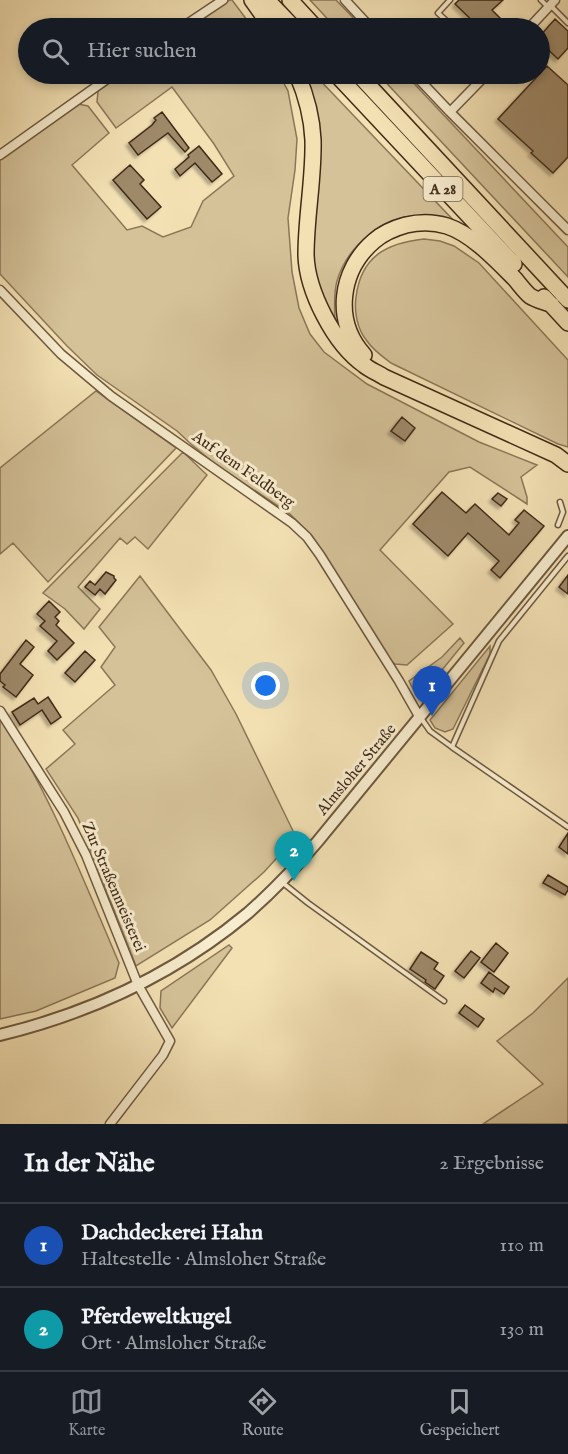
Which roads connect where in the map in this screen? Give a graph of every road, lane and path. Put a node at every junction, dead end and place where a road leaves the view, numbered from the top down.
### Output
1 (224, 0) edge
2 (252, 0) edge
3 (267, 0) edge
4 (290, 0) edge
5 (345, 0) edge
6 (450, 0) edge
7 (541, 0) edge
8 (551, 4) edge
9 (196, 18) edge
10 (265, 18) edge
11 (284, 18) edge
12 (307, 18) edge
13 (362, 18) edge
14 (443, 18) edge
15 (538, 18) edge
16 (568, 23) edge
17 (100, 84) edge
18 (300, 84) edge
19 (345, 84) edge
20 (367, 84) edge
21 (423, 84) edge
22 (477, 84) edge
23 (450, 112) junction
24 (0, 155) edge
25 (568, 230) edge
26 (0, 290) edge
27 (568, 300) edge
28 (552, 305) junction
29 (568, 323) edge
30 (384, 377) junction
31 (564, 459) edge
32 (560, 502) dead end
33 (558, 525) dead end
34 (568, 536) edge
35 (568, 556) edge
36 (0, 711) edge
37 (420, 718) junction
38 (452, 747) junction
39 (568, 826) edge
40 (282, 882) junction
41 (138, 986) junction
42 (444, 1001) dead end
43 (0, 1035) edge
44 (110, 1124) edge

1 - 9 street
2 - 10 highway
3 - 11 highway
4 - 12 highway
5 - 13 street
6 - 14 lane
7 - 8 lane
8 - 15 street
8 - 16 lane
17 - 24 street
18 - 30 highway
19 - 28 highway, A 28
20 - 27 highway, A 28
21 - 23 street
22 - 23 street
23 - 25 street
26 - 37 street, Auf dem Feldberg
28 - 29 highway, A 28
28 - 30 highway
30 - 31 highway
32 - 33 lane
34 - 37 street, Almsloher Straße
35 - 38 lane
36 - 41 street, Zur Straßenmeisterei
37 - 38 lane
37 - 40 street, Almsloher Straße
38 - 39 lane
40 - 41 street, Almsloher Straße
40 - 42 lane
41 - 43 street, Almsloher Straße
41 - 44 street, Zur Straßenmeisterei

